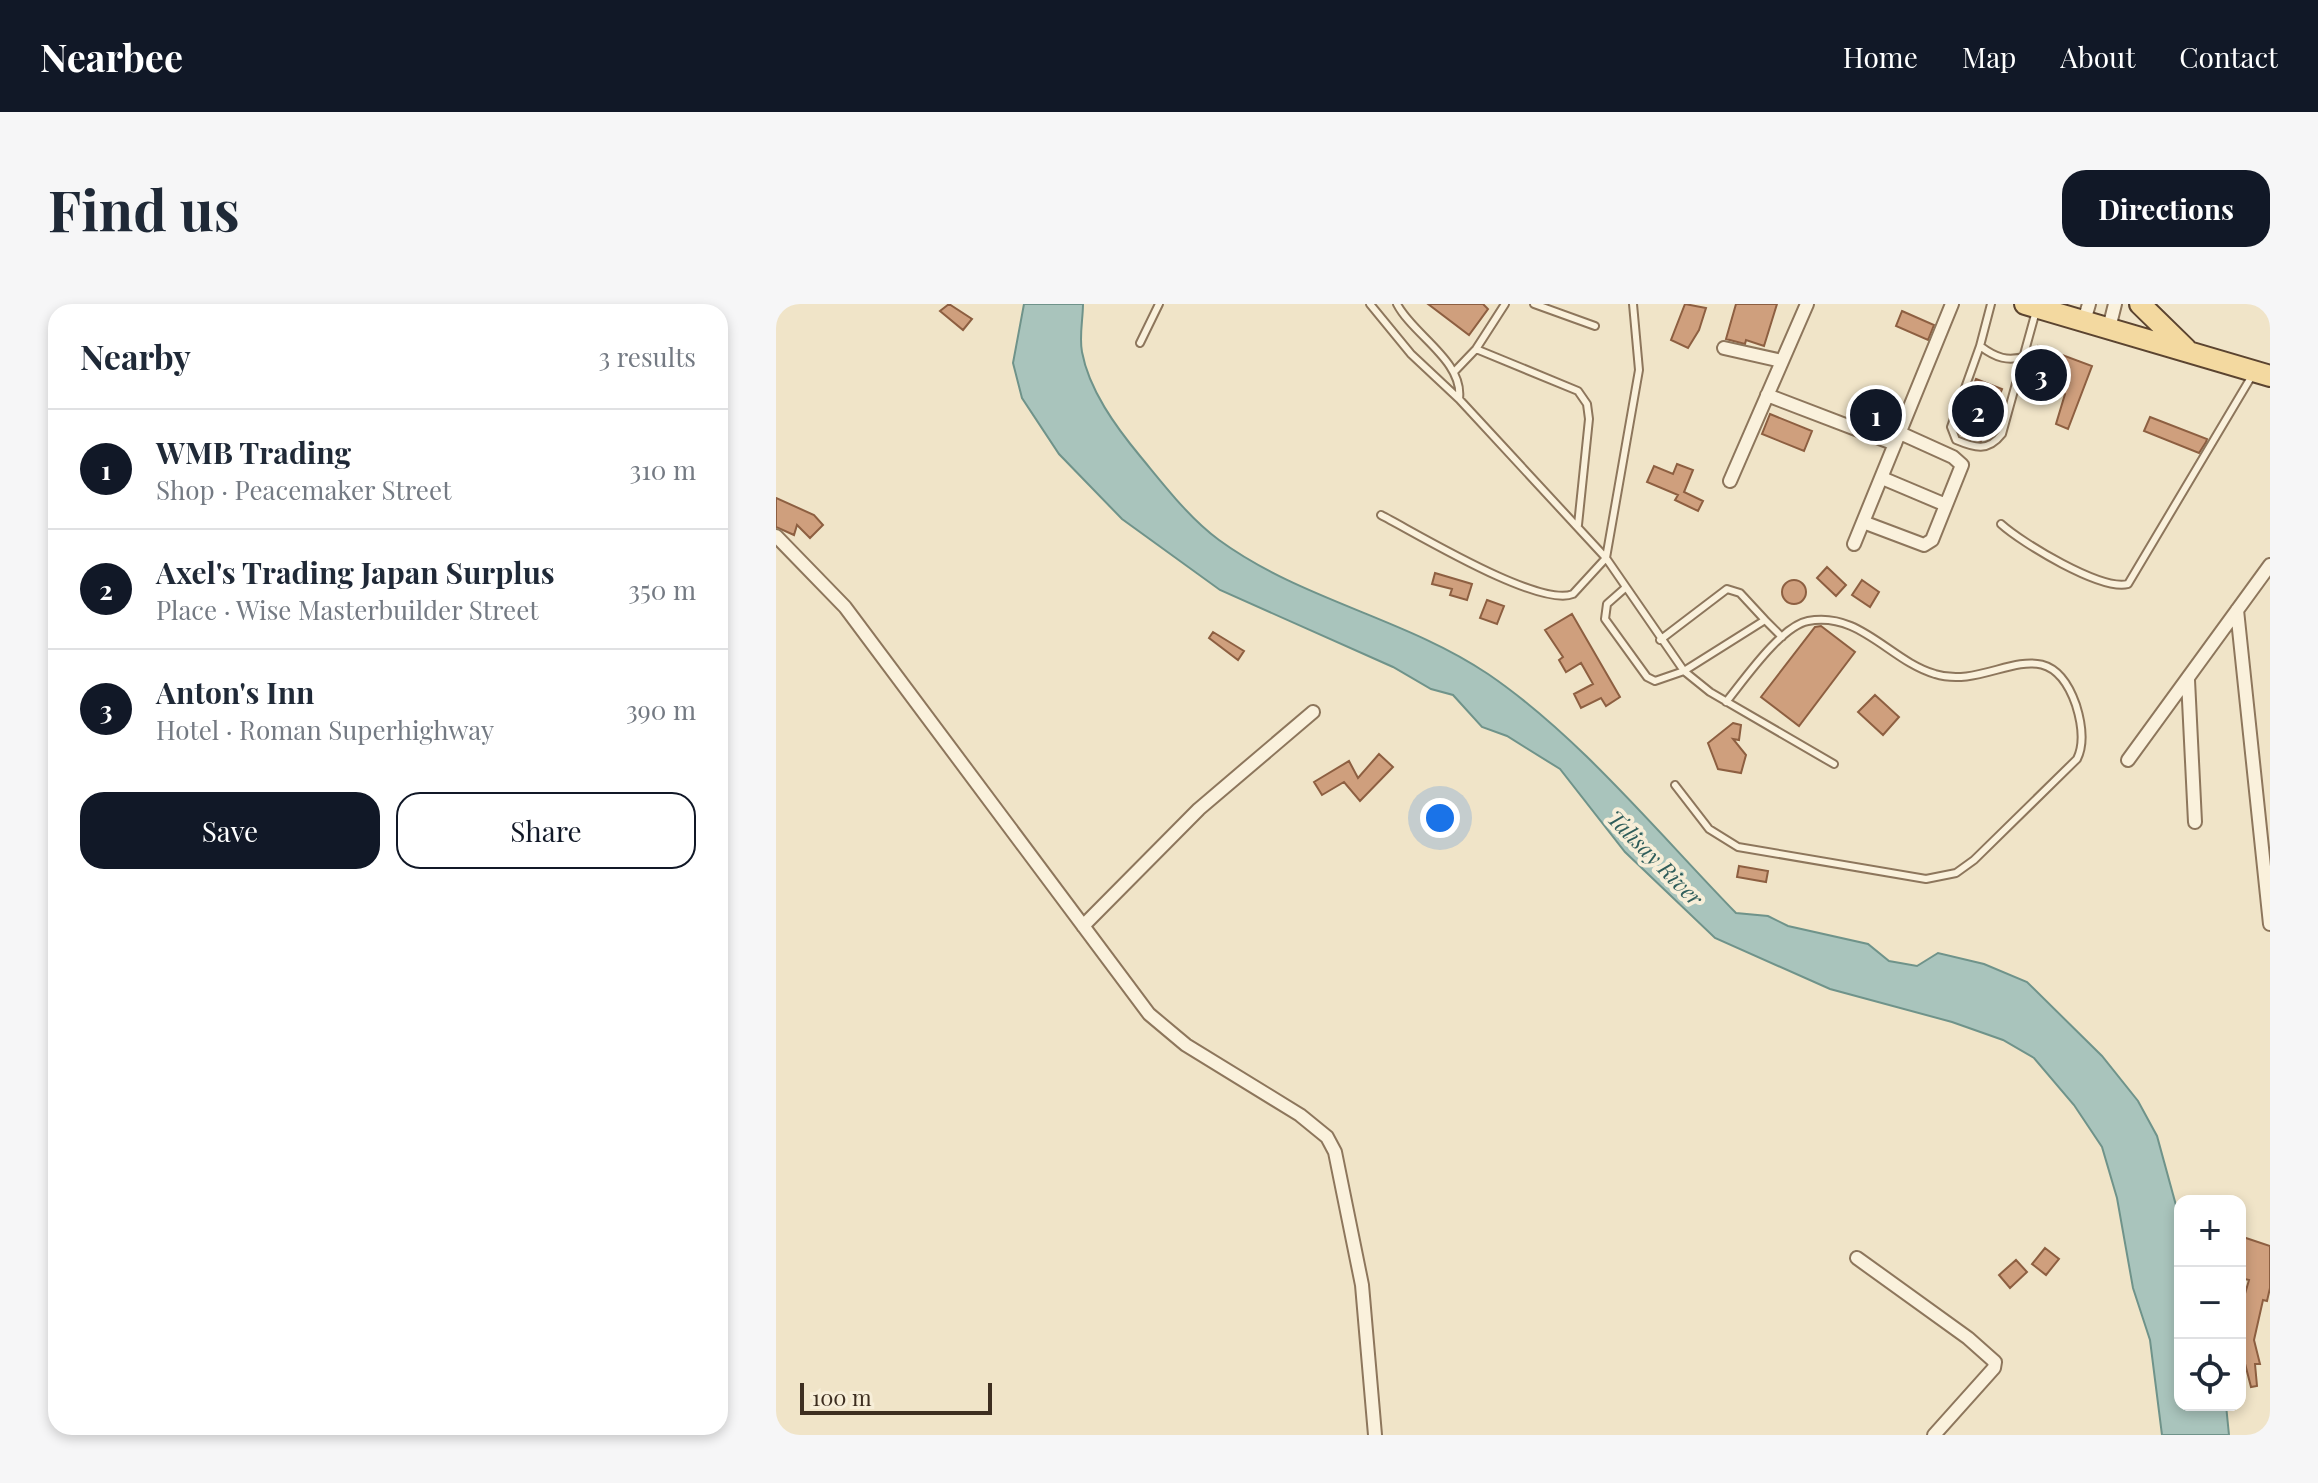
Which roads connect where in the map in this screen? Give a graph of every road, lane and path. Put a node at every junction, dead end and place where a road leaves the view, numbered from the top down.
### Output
1 (1159, 304) edge
2 (1370, 304) edge
3 (1397, 304) edge
4 (1505, 304) edge
5 (1534, 304) edge
6 (1633, 304) edge
7 (1807, 304) edge
8 (1952, 304) edge
9 (1991, 304) edge
10 (2115, 304) edge
11 (2140, 304) edge
12 (2037, 306) edge
13 (2086, 313) edge
14 (1595, 326) dead end
15 (2109, 328) junction
16 (1140, 343) dead end
17 (1980, 346) junction
18 (1724, 348) dead end
19 (1476, 349) junction
20 (2189, 352) junction
21 (2026, 356) junction
22 (1782, 361) junction
23 (1454, 372) junction
24 (2262, 374) edge
25 (1767, 395) junction
26 (1459, 399) junction
27 (1898, 439) junction
28 (1882, 478) junction
29 (1730, 481) dead end
30 (1946, 505) junction
31 (1381, 515) dead end
32 (1863, 522) junction
33 (2001, 524) dead end
34 (1578, 525) junction
35 (776, 536) edge
36 (1854, 544) dead end
37 (1606, 558) junction
38 (2270, 565) edge
39 (1624, 589) junction
40 (2237, 610) junction
41 (1765, 620) junction
42 (1782, 637) junction
43 (1660, 640) junction
44 (1684, 671) junction
45 (2188, 680) junction
46 (1726, 702) junction
47 (1313, 712) dead end
48 (2128, 760) dead end
49 (1834, 764) dead end
50 (1675, 785) dead end
51 (2195, 822) dead end
52 (2270, 924) edge
53 (1083, 926) junction
54 (1857, 1258) dead end
55 (1375, 1435) edge
56 (1934, 1435) edge

1 - 16 lane
2 - 26 lane
3 - 23 lane
4 - 19 lane
5 - 14 lane
6 - 37 lane
7 - 22 street
8 - 27 street
9 - 17 lane
10 - 15 street
11 - 20 main road
12 - 13 main road
12 - 21 lane
13 - 15 main road
15 - 20 main road
17 - 21 lane
17 - 21 lane
18 - 22 street
19 - 23 lane
19 - 34 lane
20 - 24 main road
22 - 25 street
23 - 26 lane
24 - 33 lane
25 - 27 street
25 - 29 street
26 - 34 lane
27 - 28 street
27 - 30 street
28 - 30 street
28 - 32 street
30 - 32 street
31 - 37 lane
32 - 36 street
34 - 37 lane
35 - 53 street
37 - 39 lane
38 - 40 street
39 - 43 lane
39 - 44 lane
40 - 45 street
40 - 52 street
41 - 42 lane
41 - 43 lane
41 - 44 lane
42 - 46 lane
42 - 50 lane
43 - 44 lane
44 - 46 lane
45 - 48 street
45 - 51 street
46 - 49 lane
47 - 53 street
53 - 55 street
54 - 56 street

